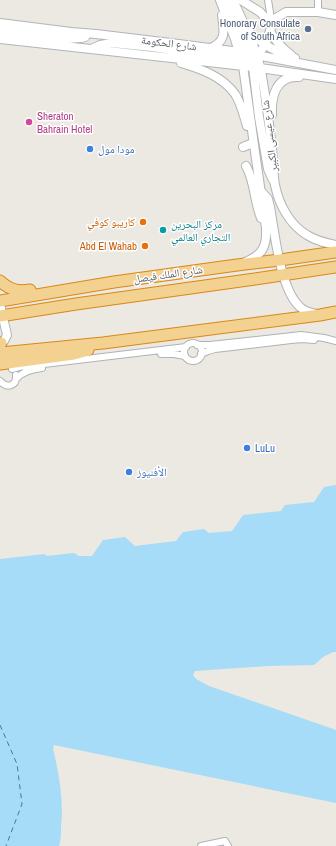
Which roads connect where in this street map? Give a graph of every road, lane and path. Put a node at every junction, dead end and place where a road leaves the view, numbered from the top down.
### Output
1 (220, 0) edge
2 (226, 0) edge
3 (233, 0) edge
4 (241, 0) edge
5 (249, 0) edge
6 (268, 0) edge
7 (318, 0) edge
8 (318, 12) junction
9 (336, 15) edge
10 (0, 23) edge
11 (271, 28) junction
12 (247, 30) junction
13 (0, 31) edge
14 (96, 34) junction
15 (0, 39) edge
16 (265, 45) junction
17 (209, 48) junction
18 (90, 49) junction
19 (161, 57) junction
20 (247, 58) junction
21 (295, 58) junction
22 (309, 66) junction
23 (257, 68) junction
24 (336, 70) edge
25 (335, 79) edge
26 (270, 130) junction
27 (267, 140) junction
28 (253, 141) junction
29 (243, 147) dead end
30 (268, 150) junction
31 (254, 152) junction
32 (246, 166) dead end
33 (260, 190) junction
34 (266, 228) junction
35 (336, 245) edge
36 (336, 252) edge
37 (280, 260) junction
38 (237, 265) junction
39 (336, 267) edge
40 (283, 275) junction
41 (0, 281) edge
42 (114, 282) junction
43 (0, 303) edge
44 (336, 312) edge
45 (320, 315) junction
46 (1, 316) edge
47 (336, 341) edge
48 (103, 343) junction
49 (0, 345) edge
50 (197, 345) junction
51 (336, 345) edge
52 (186, 347) junction
53 (201, 354) junction
54 (185, 356) junction
55 (0, 368) edge
56 (12, 369) junction
57 (17, 378) junction
58 (0, 381) edge
59 (224, 844) edge
60 (201, 846) edge

1 - 17 main road
1 - 20 main road, شارع عيسى الكبير
2 - 20 main road
3 - 12 main road, شارع عيسى الكبير
4 - 11 main road
5 - 11 main road
6 - 11 street
7 - 8 street
8 - 9 main road
8 - 11 main road
10 - 14 main road, شارع الحكومة
11 - 16 main road
11 - 21 main road
12 - 16 main road
12 - 20 main road, شارع عيسى الكبير
13 - 14 main road
14 - 17 main road, شارع الحكومة
15 - 18 main road, شارع الحكومة
16 - 20 main road
16 - 21 main road
17 - 20 main road, شارع الحكومة
18 - 19 main road, شارع الحكومة
18 - 20 main road
19 - 20 main road, شارع الحكومة
19 - 28 main road
20 - 22 main road, شارع الحكومة
20 - 23 main road
20 - 28 main road, شارع عيسى الكبير
21 - 22 main road
22 - 24 main road, شارع الحكومة
23 - 25 main road
23 - 26 main road, شارع عيسى الكبير
23 - 27 main road
25 - 26 main road
26 - 27 main road, شارع عيسى الكبير
27 - 28 main road
27 - 30 main road, شارع عيسى الكبير
28 - 29 main road
28 - 31 main road, شارع عيسى الكبير
30 - 31 main road
30 - 35 main road, شارع عيسى الكبير
31 - 33 main road, شارع عيسى الكبير
32 - 34 main road
33 - 34 main road, شارع عيسى الكبير
33 - 37 main road, شارع عيسى الكبير
34 - 38 main road, شارع عيسى الكبير
36 - 37 highway, شارع الملك فيصل
37 - 38 highway, شارع الملك فيصل
37 - 40 main road, شارع عيسى الكبير
38 - 42 highway, شارع الملك فيصل
39 - 40 highway, شارع الملك فيصل
40 - 45 main road, شارع عيسى الكبير
40 - 46 highway, شارع الملك فيصل
41 - 42 highway
42 - 43 highway, شارع الملك فيصل
43 - 46 main road
44 - 45 highway
45 - 48 highway
46 - 49 main road
47 - 50 street
48 - 49 highway
48 - 55 highway
50 - 52 street
50 - 53 street
51 - 53 street
52 - 54 street
52 - 56 street
53 - 54 street
54 - 57 street
55 - 56 street
56 - 57 street
57 - 58 street
59 - 60 street

